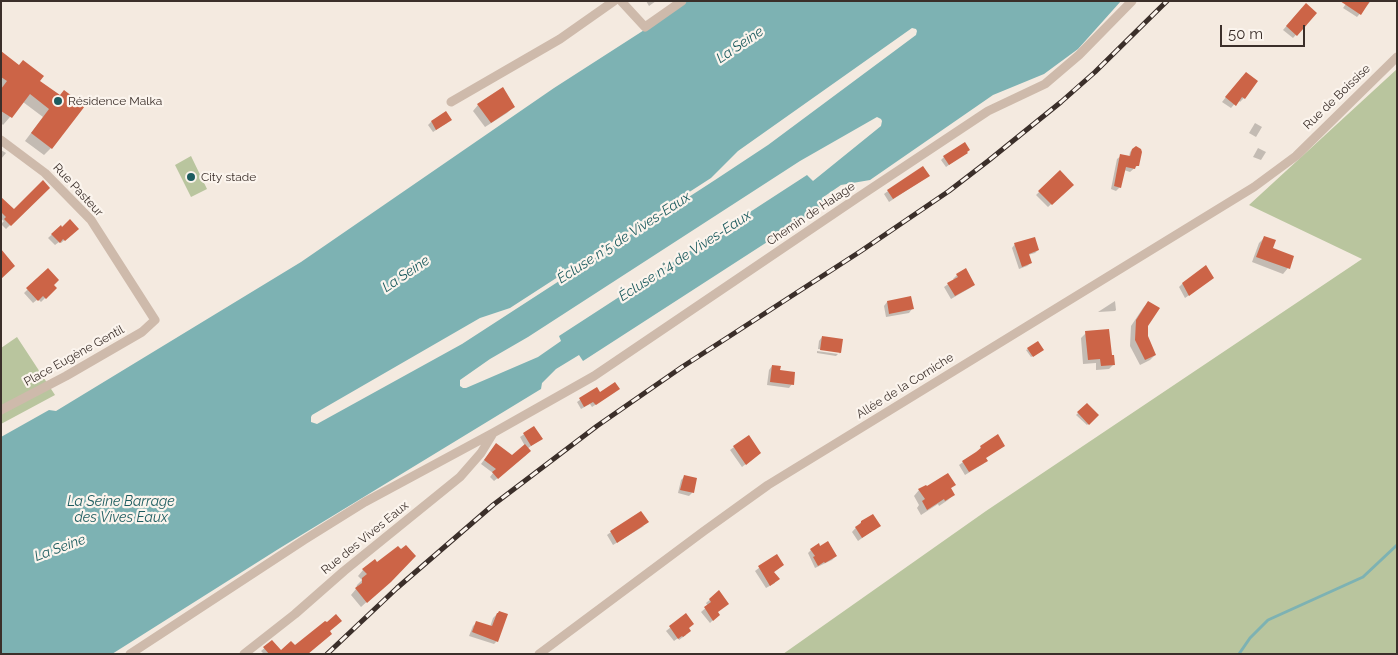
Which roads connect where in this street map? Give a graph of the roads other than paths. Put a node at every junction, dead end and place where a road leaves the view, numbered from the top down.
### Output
1 (614, 1) edge
2 (621, 1) edge
3 (682, 1) edge
4 (1132, 1) edge
5 (1397, 57) edge
6 (451, 102) dead end
7 (1, 140) edge
8 (1296, 156) joint
9 (156, 320) joint
10 (1, 410) edge
11 (493, 433) junction
12 (130, 654) edge
13 (244, 654) edge
14 (539, 654) edge

1 - 6 street
2 - 3 street
4 - 11 street, Chemin de Halage
5 - 8 street, Rue de Boissise
7 - 9 street, Rue Pasteur
8 - 14 street, Allée de la Corniche
9 - 10 street, Place Eugène Gentil
11 - 12 street, Chemin de Halage
11 - 13 street, Rue des Vives Eaux

